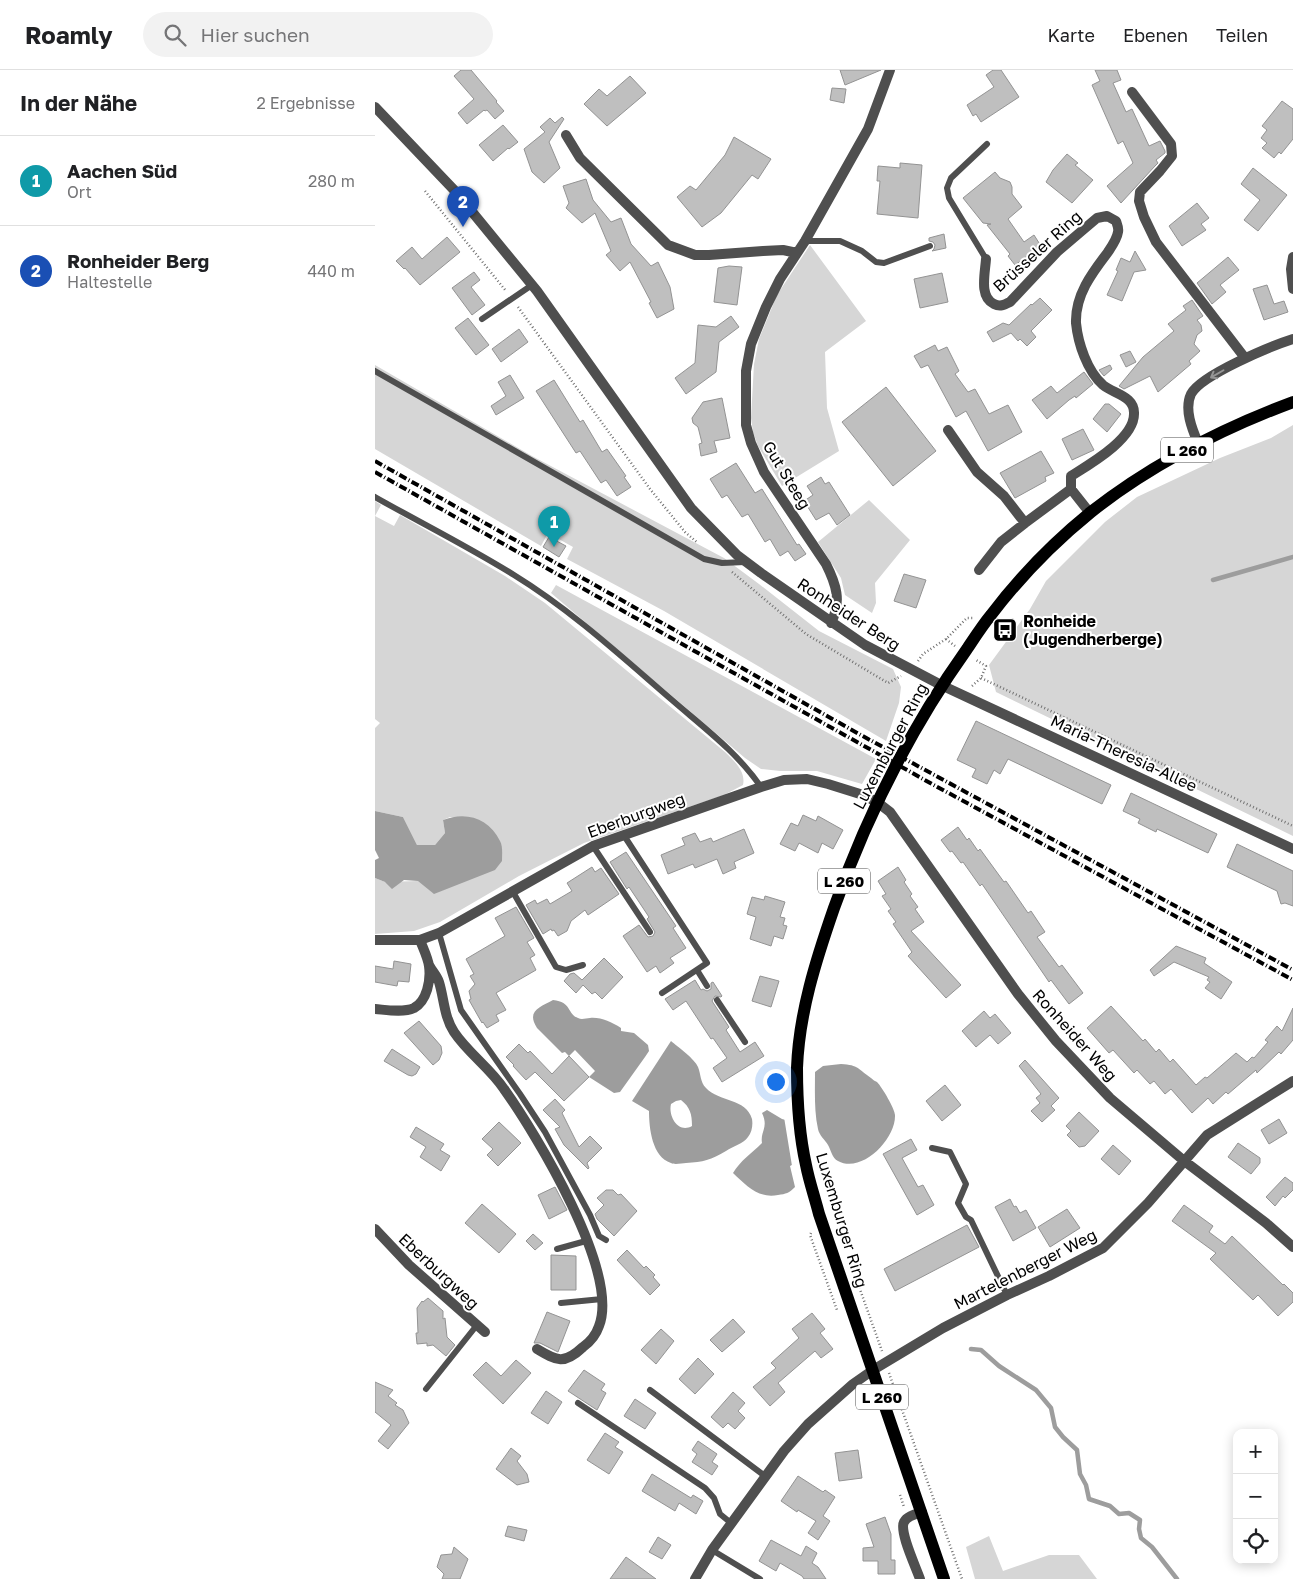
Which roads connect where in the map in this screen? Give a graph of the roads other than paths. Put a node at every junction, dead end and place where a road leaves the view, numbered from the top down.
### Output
1 (890, 70) edge
2 (1133, 92) dead end
3 (375, 107) edge
4 (567, 136) dead end
5 (987, 144) dead end
6 (805, 241) junction
7 (930, 246) dead end
8 (797, 253) junction
9 (1293, 258) edge
10 (986, 259) joint
11 (532, 284) junction
12 (1293, 289) edge
13 (482, 318) dead end
14 (1293, 339) edge
15 (1245, 358) junction
16 (375, 371) edge
17 (1293, 402) edge
18 (947, 430) dead end
19 (1198, 443) junction
20 (1071, 489) junction
21 (375, 497) edge
22 (1090, 514) junction
23 (1025, 523) junction
24 (745, 562) junction
25 (979, 570) dead end
26 (831, 622) junction
27 (941, 685) junction
28 (761, 787) junction
29 (877, 802) junction
30 (623, 834) junction
31 (593, 846) junction
32 (1293, 849) edge
33 (513, 892) junction
34 (650, 932) dead end
35 (439, 933) junction
36 (375, 940) edge
37 (420, 940) junction
38 (429, 965) junction
39 (583, 965) dead end
40 (697, 970) junction
41 (707, 986) dead end
42 (662, 993) dead end
43 (717, 1000) dead end
44 (375, 1009) edge
45 (745, 1042) dead end
46 (1293, 1081) edge
47 (932, 1148) dead end
48 (1183, 1160) junction
49 (375, 1230) edge
50 (606, 1240) dead end
51 (586, 1241) junction
52 (1293, 1247) edge
53 (557, 1249) dead end
54 (1007, 1295) junction
55 (602, 1299) junction
56 (561, 1303) dead end
57 (481, 1329) joint
58 (537, 1349) dead end
59 (873, 1370) junction
60 (426, 1389) dead end
61 (650, 1390) dead end
62 (578, 1403) dead end
63 (765, 1476) junction
64 (922, 1512) junction
65 (731, 1523) junction
66 (712, 1550) junction
67 (695, 1579) edge
68 (760, 1579) edge
69 (920, 1579) edge
70 (945, 1579) edge

1 - 6 street, Gut Steeg
2 - 15 street
3 - 11 street, Ronheider Berg
4 - 8 street
5 - 10 lane
6 - 7 lane
6 - 8 street, Gut Steeg
8 - 26 street, Gut Steeg
9 - 12 street
10 - 20 street, Brüsseler Ring
11 - 13 lane
11 - 24 street, Ronheider Berg
14 - 15 street
15 -> 19 street
16 - 24 lane
17 - 19 main road, L 260
18 - 23 street
19 - 22 main road, L 260
20 - 22 street
20 - 23 street, Brüsseler Ring
21 - 28 lane
22 - 27 main road, L 260
23 - 25 street, Brüsseler Ring
24 - 26 street, Ronheider Berg
26 - 27 street, Ronheider Berg
27 - 29 main road, Luxemburger Ring / L 260
27 - 32 street, Maria-Theresia-Allee
28 - 29 street, Eberburgweg
28 - 30 street, Eberburgweg
29 - 48 street, Ronheider Weg
29 - 59 main road, Luxemburger Ring / L 260
30 - 31 street, Eberburgweg
30 - 40 lane
31 - 33 street, Eberburgweg
31 - 34 lane
33 - 35 street, Eberburgweg
33 - 39 lane
35 - 37 street, Eberburgweg
35 - 50 lane
36 - 37 street, Eberburgweg
37 - 38 street
38 - 44 street
38 - 51 street
40 - 41 lane
40 - 42 lane
43 - 45 lane
46 - 48 street, Martelenberger Weg
47 - 54 lane
48 - 52 street, Ronheider Weg
48 - 54 street, Martelenberger Weg
49 - 57 street, Eberburgweg
51 - 53 lane
51 - 55 street
54 - 59 street, Martelenberger Weg
55 - 56 lane
55 - 58 street
57 - 60 lane
59 - 63 street, Martelenberger Weg
59 - 64 main road, Luxemburger Ring / L 260
61 - 63 lane
62 - 65 lane
63 - 65 street, Martelenberger Weg
64 - 69 street
64 - 70 main road, Luxemburger Ring / L 260
65 - 66 street, Martelenberger Weg
66 - 67 street, Martelenberger Weg
66 - 68 lane

